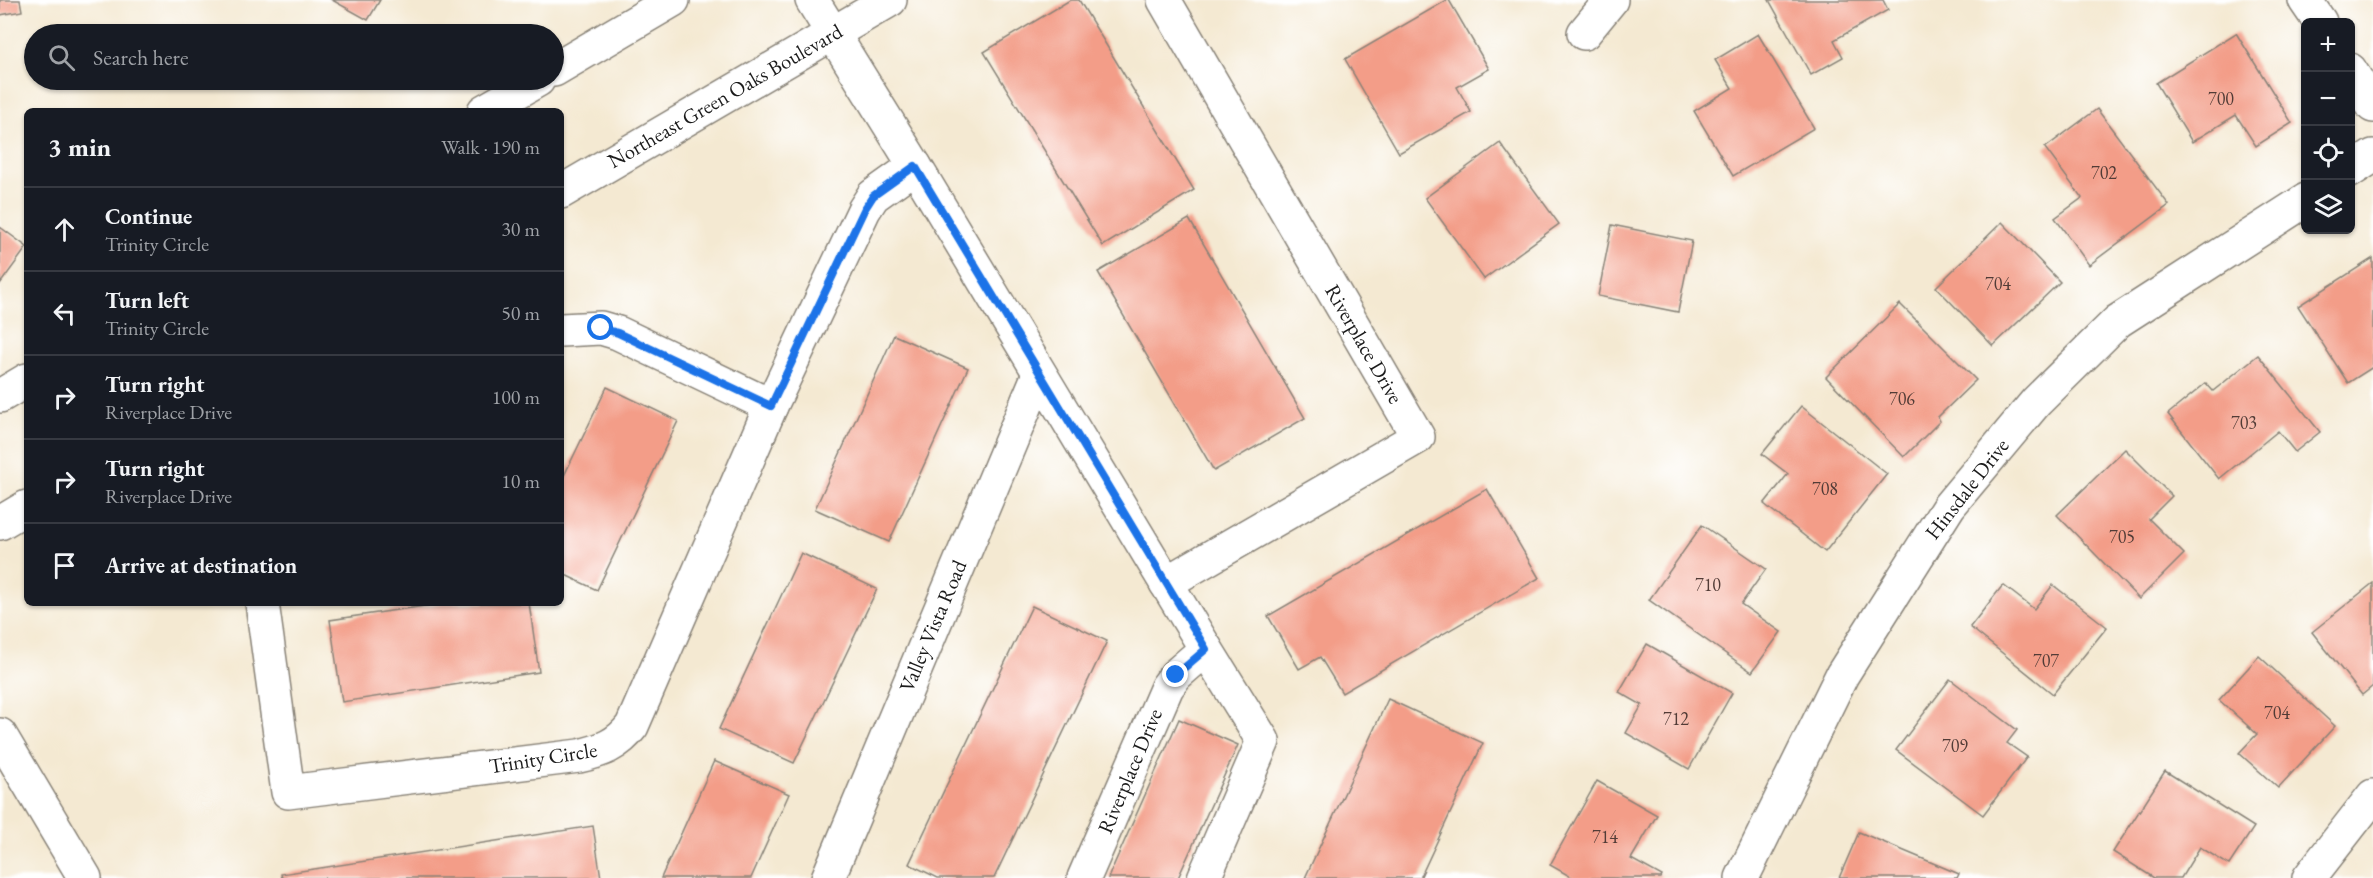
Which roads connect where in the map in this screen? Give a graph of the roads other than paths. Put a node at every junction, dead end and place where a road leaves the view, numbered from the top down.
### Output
1 (673, 0) edge
2 (812, 0) edge
3 (890, 0) edge
4 (1164, 0) edge
5 (1611, 0) edge
6 (2305, 0) edge
7 (2317, 18) edge
8 (833, 33) junction
9 (1584, 33) dead end
10 (564, 64) edge
11 (2351, 72) edge
12 (521, 90) edge
13 (2373, 105) edge
14 (489, 108) edge
15 (2373, 156) edge
16 (915, 166) junction
17 (2355, 168) edge
18 (564, 190) edge
19 (2301, 203) edge
20 (564, 330) edge
21 (1039, 374) junction
22 (24, 382) edge
23 (0, 396) edge
24 (771, 406) junction
25 (24, 509) edge
26 (0, 523) edge
27 (1166, 583) junction
28 (262, 606) edge
29 (1206, 649) junction
30 (0, 735) edge
31 (2373, 796) edge
32 (85, 878) edge
33 (828, 878) edge
34 (1084, 878) edge
35 (1204, 878) edge
36 (1742, 878) edge
37 (2309, 878) edge

1 - 10 street
2 - 8 street
3 - 8 street, Northeast Green Oaks Boulevard
4 - 27 street, Riverplace Drive
5 - 9 street
6 - 7 street
8 - 16 street
8 - 18 street, Northeast Green Oaks Boulevard
11 - 13 street
12 - 14 street
15 - 17 street
16 - 21 street
16 - 24 street, Trinity Circle
19 - 36 street, Hinsdale Drive
20 - 24 street
21 - 27 street
21 - 33 street, Valley Vista Road
22 - 23 street
24 - 28 street, Trinity Circle
25 - 26 street
27 - 29 street
29 - 34 street, Riverplace Drive
29 - 35 street
30 - 32 street
31 - 37 street

